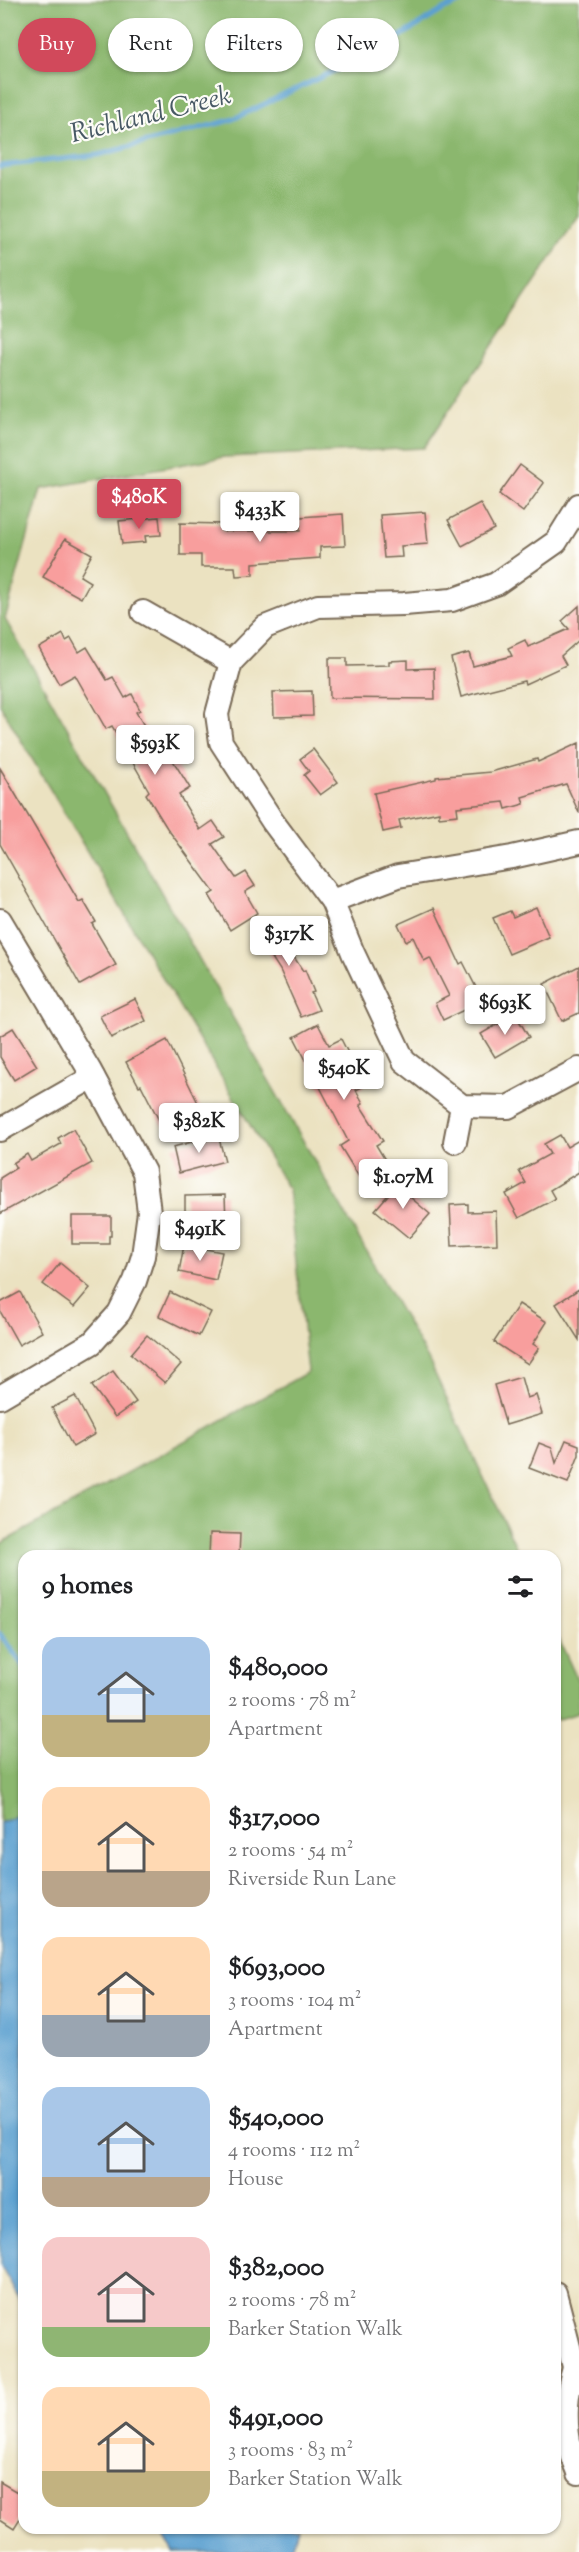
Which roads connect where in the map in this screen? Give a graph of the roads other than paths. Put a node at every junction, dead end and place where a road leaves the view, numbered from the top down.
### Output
1 (579, 505) edge
2 (143, 612) dead end
3 (231, 662) junction
4 (579, 842) edge
5 (332, 901) junction
6 (0, 920) edge
7 (579, 1069) edge
8 (93, 1077) junction
9 (462, 1106) junction
10 (0, 1130) edge
11 (455, 1142) dead end
12 (0, 1396) edge
13 (561, 2317) edge
14 (576, 2377) edge
15 (579, 2470) edge

1 - 3 street
2 - 3 street
3 - 5 street
4 - 5 street
5 - 9 street
6 - 8 street
7 - 9 street
8 - 10 street
8 - 12 street
9 - 11 street
13 - 14 street
14 - 15 street

